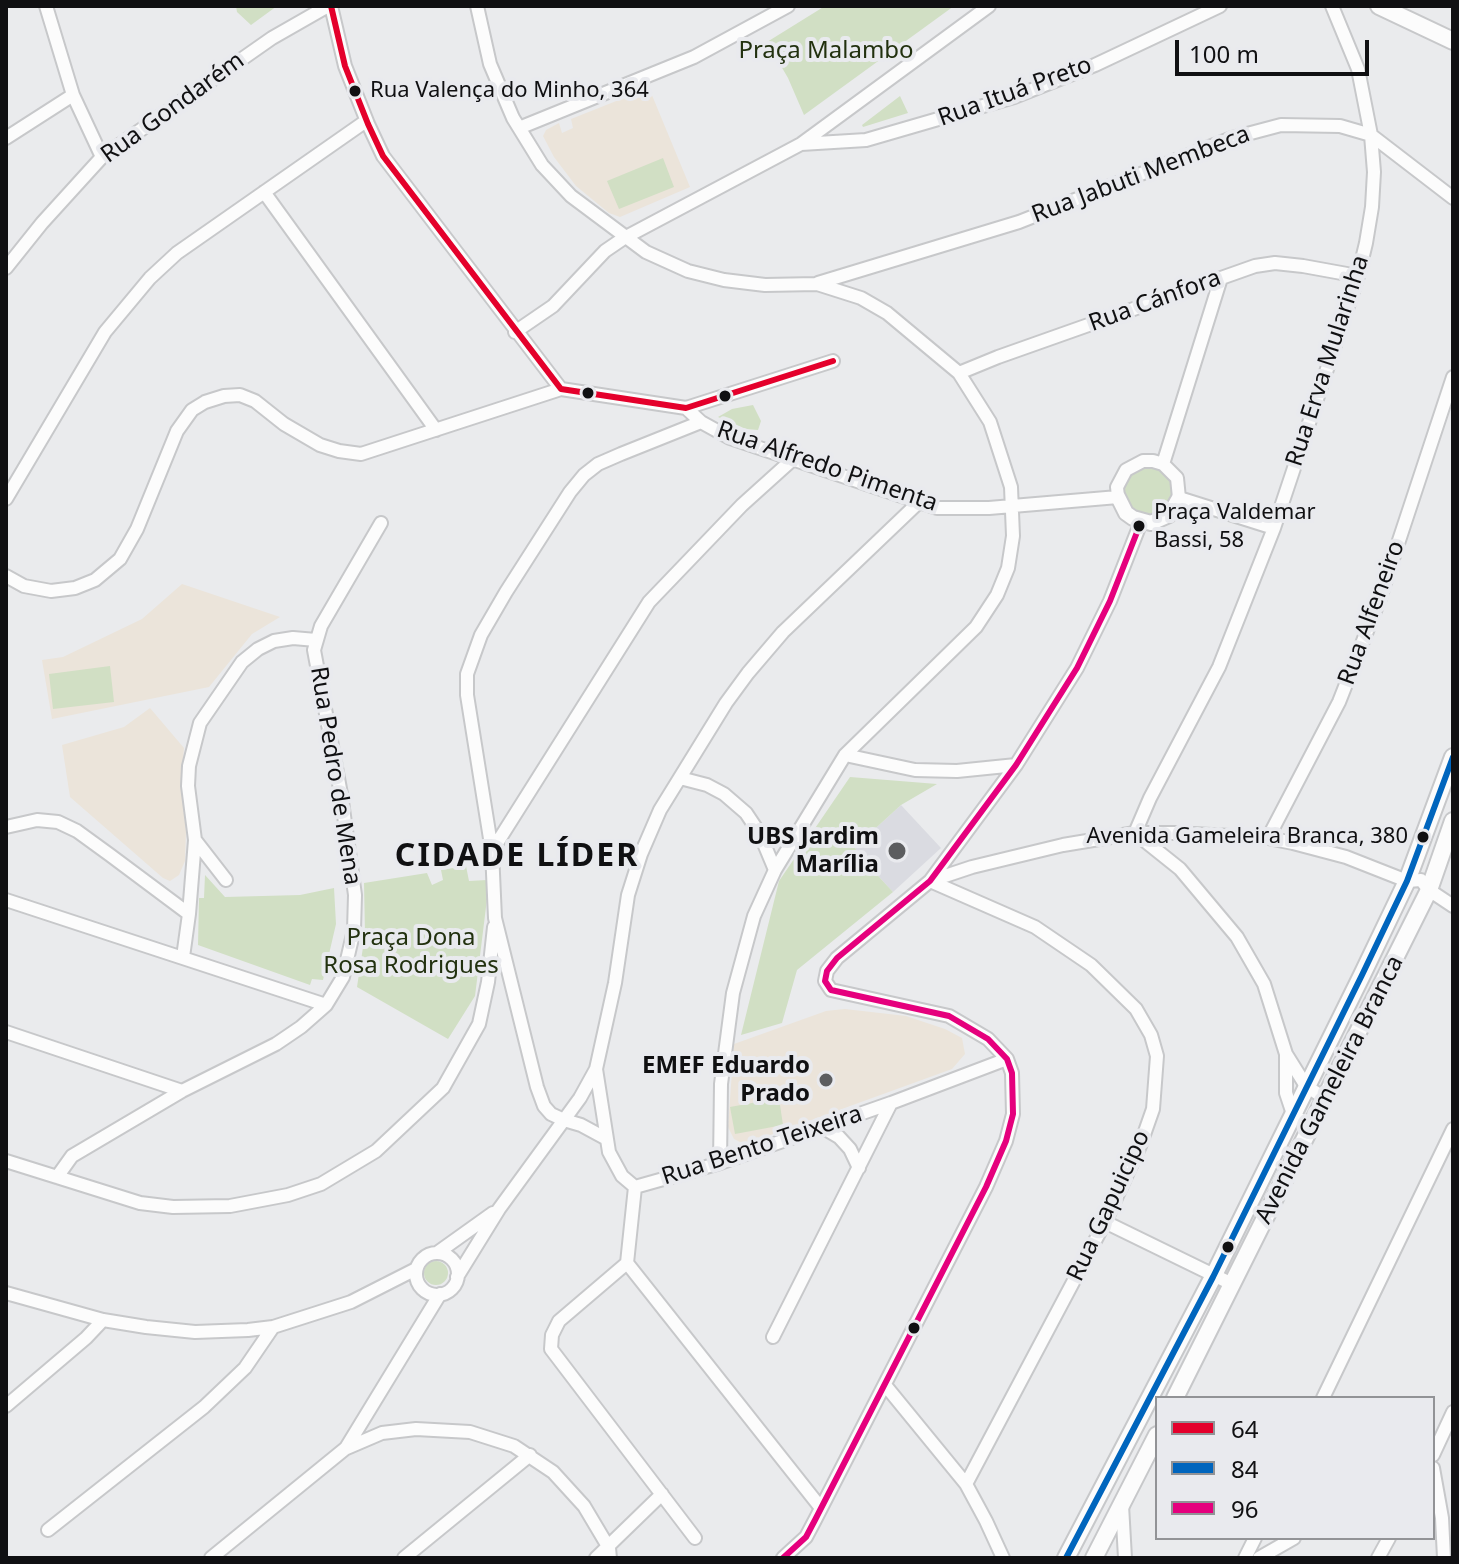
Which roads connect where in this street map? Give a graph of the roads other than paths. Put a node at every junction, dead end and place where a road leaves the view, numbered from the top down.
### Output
1 (46, 6) edge
2 (330, 6) edge
3 (477, 6) edge
4 (788, 6) edge
5 (989, 6) edge
6 (1220, 6) edge
7 (1332, 6) edge
8 (1379, 6) edge
9 (1453, 41) edge
10 (73, 95) junction
11 (366, 121) junction
12 (519, 128) junction
13 (1371, 135) junction
14 (6, 138) edge
15 (801, 144) junction
16 (102, 157) junction
17 (264, 192) junction
18 (1453, 198) edge
19 (624, 238) junction
20 (6, 268) edge
21 (1358, 276) junction
22 (1221, 278) junction
23 (817, 284) junction
24 (515, 332) junction
25 (833, 361) dead end
26 (959, 373) junction
27 (1453, 377) edge
28 (561, 389) junction
29 (686, 408) junction
30 (701, 422) junction
31 (436, 430) junction
32 (793, 459) junction
33 (1163, 464) junction
34 (1118, 497) junction
35 (1179, 498) junction
36 (6, 499) edge
37 (918, 503) junction
38 (1014, 504) junction
39 (1141, 522) junction
40 (381, 523) dead end
41 (1274, 528) junction
42 (6, 576) edge
43 (316, 640) junction
44 (845, 755) junction
45 (1453, 757) edge
46 (1016, 765) junction
47 (680, 778) junction
48 (1453, 821) edge
49 (6, 827) edge
50 (1135, 833) junction
51 (1268, 838) junction
52 (195, 840) junction
53 (492, 851) junction
54 (775, 870) junction
55 (226, 880) dead end
56 (930, 881) junction
57 (1407, 881) junction
58 (1429, 890) junction
59 (6, 900) edge
60 (1453, 906) edge
61 (189, 914) junction
62 (495, 918) junction
63 (183, 957) junction
64 (326, 1005) junction
65 (6, 1032) edge
66 (1286, 1054) junction
67 (1007, 1059) junction
68 (596, 1069) junction
69 (1306, 1086) junction
70 (182, 1091) junction
71 (1326, 1099) junction
72 (891, 1103) junction
73 (1293, 1114) junction
74 (564, 1120) junction
75 (822, 1127) junction
76 (1312, 1129) junction
77 (1453, 1129) edge
78 (605, 1138) junction
79 (6, 1161) edge
80 (720, 1163) junction
81 (859, 1168) junction
82 (57, 1177) junction
83 (635, 1187) junction
84 (499, 1209) junction
85 (1105, 1222) junction
86 (437, 1253) junction
87 (627, 1263) junction
88 (416, 1269) junction
89 (457, 1277) junction
90 (1213, 1277) junction
91 (1232, 1284) junction
92 (6, 1293) edge
93 (440, 1294) junction
94 (103, 1320) junction
95 (273, 1327) junction
96 (773, 1337) dead end
97 (885, 1385) junction
98 (1176, 1396) edge
99 (1324, 1396) edge
100 (6, 1406) edge
101 (1453, 1412) edge
102 (1155, 1439) edge
103 (346, 1448) junction
104 (1435, 1451) edge
105 (530, 1455) junction
106 (1114, 1469) junction
107 (1435, 1479) edge
108 (1134, 1480) junction
109 (966, 1484) junction
110 (662, 1494) junction
111 (1122, 1505) junction
112 (821, 1508) junction
113 (48, 1530) dead end
114 (695, 1538) dead end
115 (1254, 1540) edge
116 (1290, 1540) edge
117 (1388, 1540) edge
118 (610, 1553) edge
119 (211, 1558) edge
120 (404, 1558) edge
121 (596, 1558) edge
122 (783, 1558) edge
123 (1003, 1558) edge
124 (1066, 1558) edge
125 (1094, 1558) edge
126 (1125, 1558) edge
127 (1245, 1558) edge
128 (1259, 1558) edge
129 (1378, 1558) edge
130 (1444, 1558) edge

1 - 10 street
2 - 11 street
2 - 16 street, Rua Gondarém
3 - 12 street
4 - 12 street
5 - 15 street
6 - 15 street, Rua Ituá Preto
7 - 13 street, Rua Erva Mularinha
8 - 9 main road
10 - 14 street
10 - 16 street
11 - 17 street
11 - 24 street
12 - 19 street
13 - 18 street, Rua Jabuti Membeca
13 - 21 street, Rua Erva Mularinha
13 - 23 street, Rua Jabuti Membeca
15 - 19 street
16 - 20 street, Rua Gondarém
17 - 31 street
17 - 36 street
19 - 23 street
19 - 24 street
21 - 22 street, Rua Cánfora
21 - 41 street, Rua Erva Mularinha
22 - 26 street, Rua Cánfora
22 - 33 street
23 - 26 street
24 - 28 street
25 - 29 street
26 - 38 street
27 - 51 street, Rua Alfeneiro
28 - 29 street
28 - 31 street
29 - 30 street, Rua Alfredo Pimenta
30 - 32 street, Rua Alfredo Pimenta
30 - 53 street
31 - 42 street
32 - 37 street, Rua Alfredo Pimenta
32 - 53 street
33 - 34 street
33 - 35 street
34 - 38 street, Rua Alfredo Pimenta
34 - 39 street
35 - 39 street
35 - 41 street
37 - 38 street, Rua Alfredo Pimenta
37 - 47 street
38 - 44 street
39 - 46 street
40 - 43 street, Rua Pedro de Mena
41 - 50 street, Rua Erva Mularinha
43 - 52 street
43 - 64 street, Rua Pedro de Mena
44 - 46 street
44 - 54 street
45 - 57 main road, Avenida Gameleira Branca
46 - 56 street
47 - 54 street
47 - 68 street
48 - 58 main road, Avenida Gameleira Branca
49 - 61 street
50 - 51 street
50 - 56 street
50 - 66 street
51 - 57 street
52 - 55 street
52 - 61 street
53 - 62 street
54 - 80 street
56 - 67 street
56 - 85 street, Rua Gapuicipo
57 - 58 street
57 - 69 main road, Avenida Gameleira Branca
58 - 60 street
58 - 71 main road, Avenida Gameleira Branca
59 - 63 street
61 - 63 street
62 - 74 street
62 - 82 street
63 - 64 street
64 - 70 street, Rua Pedro de Mena
65 - 70 street
66 - 69 street
66 - 73 street
67 - 72 street, Rua Bento Teixeira
67 - 97 street
68 - 74 street
68 - 78 street, Rua Bento Teixeira
69 - 71 street
69 - 73 main road, Avenida Gameleira Branca
70 - 82 street, Rua Pedro de Mena
71 - 76 main road, Avenida Gameleira Branca
72 - 75 street, Rua Bento Teixeira
72 - 81 street
73 - 76 street
73 - 90 main road, Avenida Gameleira Branca
74 - 78 street
74 - 84 street
75 - 80 street, Rua Bento Teixeira
75 - 81 street
76 - 91 main road, Avenida Gameleira Branca
77 - 99 street
78 - 83 street, Rua Bento Teixeira
79 - 82 street
80 - 83 street, Rua Bento Teixeira
81 - 96 street
83 - 87 street
84 - 86 street
84 - 89 street
85 - 90 street
85 - 109 street, Rua Gapuicipo
86 - 88 street
86 - 89 street
87 - 110 street
87 - 112 street
88 - 93 street
88 - 95 street
89 - 93 street
90 - 91 street
90 - 106 main road, Avenida Gameleira Branca
91 - 98 main road, Avenida Gameleira Branca
92 - 94 street
93 - 103 street
94 - 95 street
94 - 100 street
95 - 113 street
97 - 109 street
97 - 112 street
101 - 104 street
102 - 108 main road
103 - 105 street
103 - 119 street
105 - 118 street
105 - 120 street
106 - 108 main road
106 - 124 main road, Avenida Gameleira Branca
107 - 130 street
108 - 111 main road
109 - 123 street
110 - 114 street
110 - 118 street
111 - 125 main road
111 - 126 street
112 - 122 street
115 - 127 street
116 - 128 street
117 - 129 street
118 - 121 street

